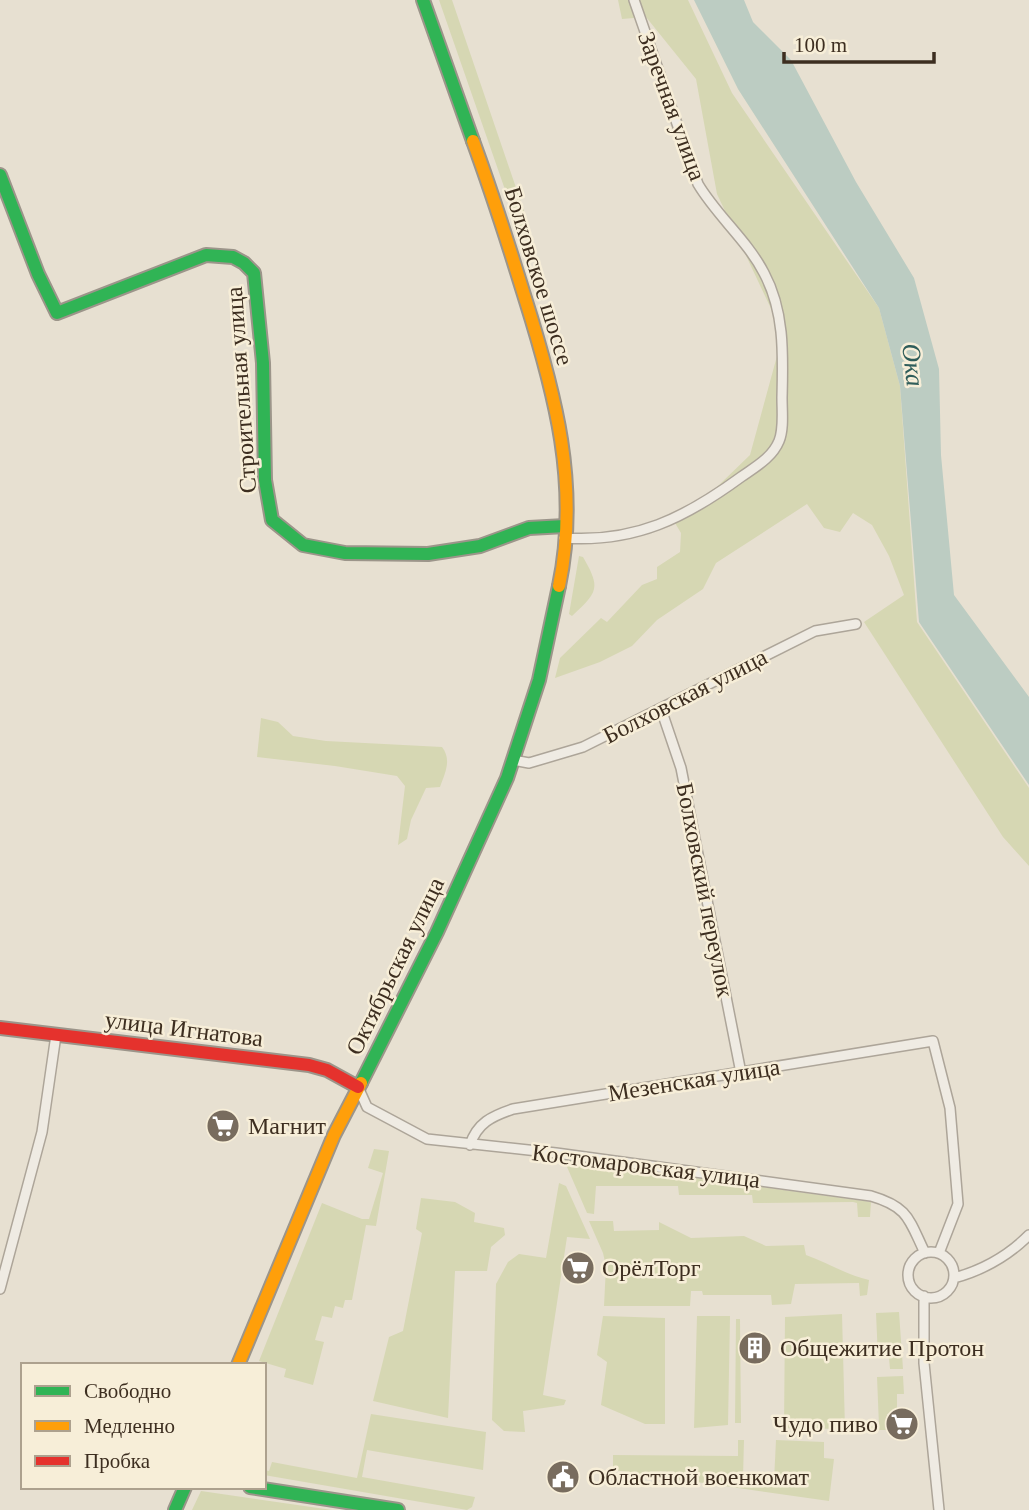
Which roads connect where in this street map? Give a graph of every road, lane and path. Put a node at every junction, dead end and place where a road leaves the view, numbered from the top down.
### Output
1 (423, 0) edge
2 (634, 0) edge
3 (0, 175) edge
4 (565, 532) junction
5 (561, 575) joint
6 (856, 624) dead end
7 (661, 709) junction
8 (513, 760) junction
9 (0, 1028) edge
10 (56, 1035) junction
11 (741, 1073) junction
12 (358, 1087) junction
13 (470, 1145) junction
14 (1029, 1235) edge
15 (925, 1253) junction
16 (939, 1254) junction
17 (954, 1278) junction
18 (0, 1289) edge
19 (924, 1296) junction
20 (239, 1363) edge
21 (185, 1489) edge
22 (263, 1489) edge
23 (176, 1510) edge
24 (398, 1510) edge
25 (939, 1510) edge

1 - 4 main road, Болховское шоссе
2 - 4 street, Заречная улица
3 - 4 main road, Строительная улица
4 - 5 main road, Болховское шоссе
5 - 8 main road, Октябрьская улица
6 - 7 street, Болховская улица
7 - 8 street, Болховская улица
7 - 11 street, Болховский переулок
8 - 12 main road, Октябрьская улица
9 - 10 main road, улица Игнатова
10 - 12 main road, улица Игнатова
10 - 18 street
11 - 13 street, Мезенская улица
11 - 16 street, Мезенская улица
12 - 13 street, Костомаровская улица
12 - 20 main road, Октябрьская улица
13 - 15 street, Костомаровская улица
14 - 17 street
15 - 16 street
15 - 19 street
16 - 17 street
17 - 19 street
19 - 25 street
21 - 23 main road
22 - 24 main road

